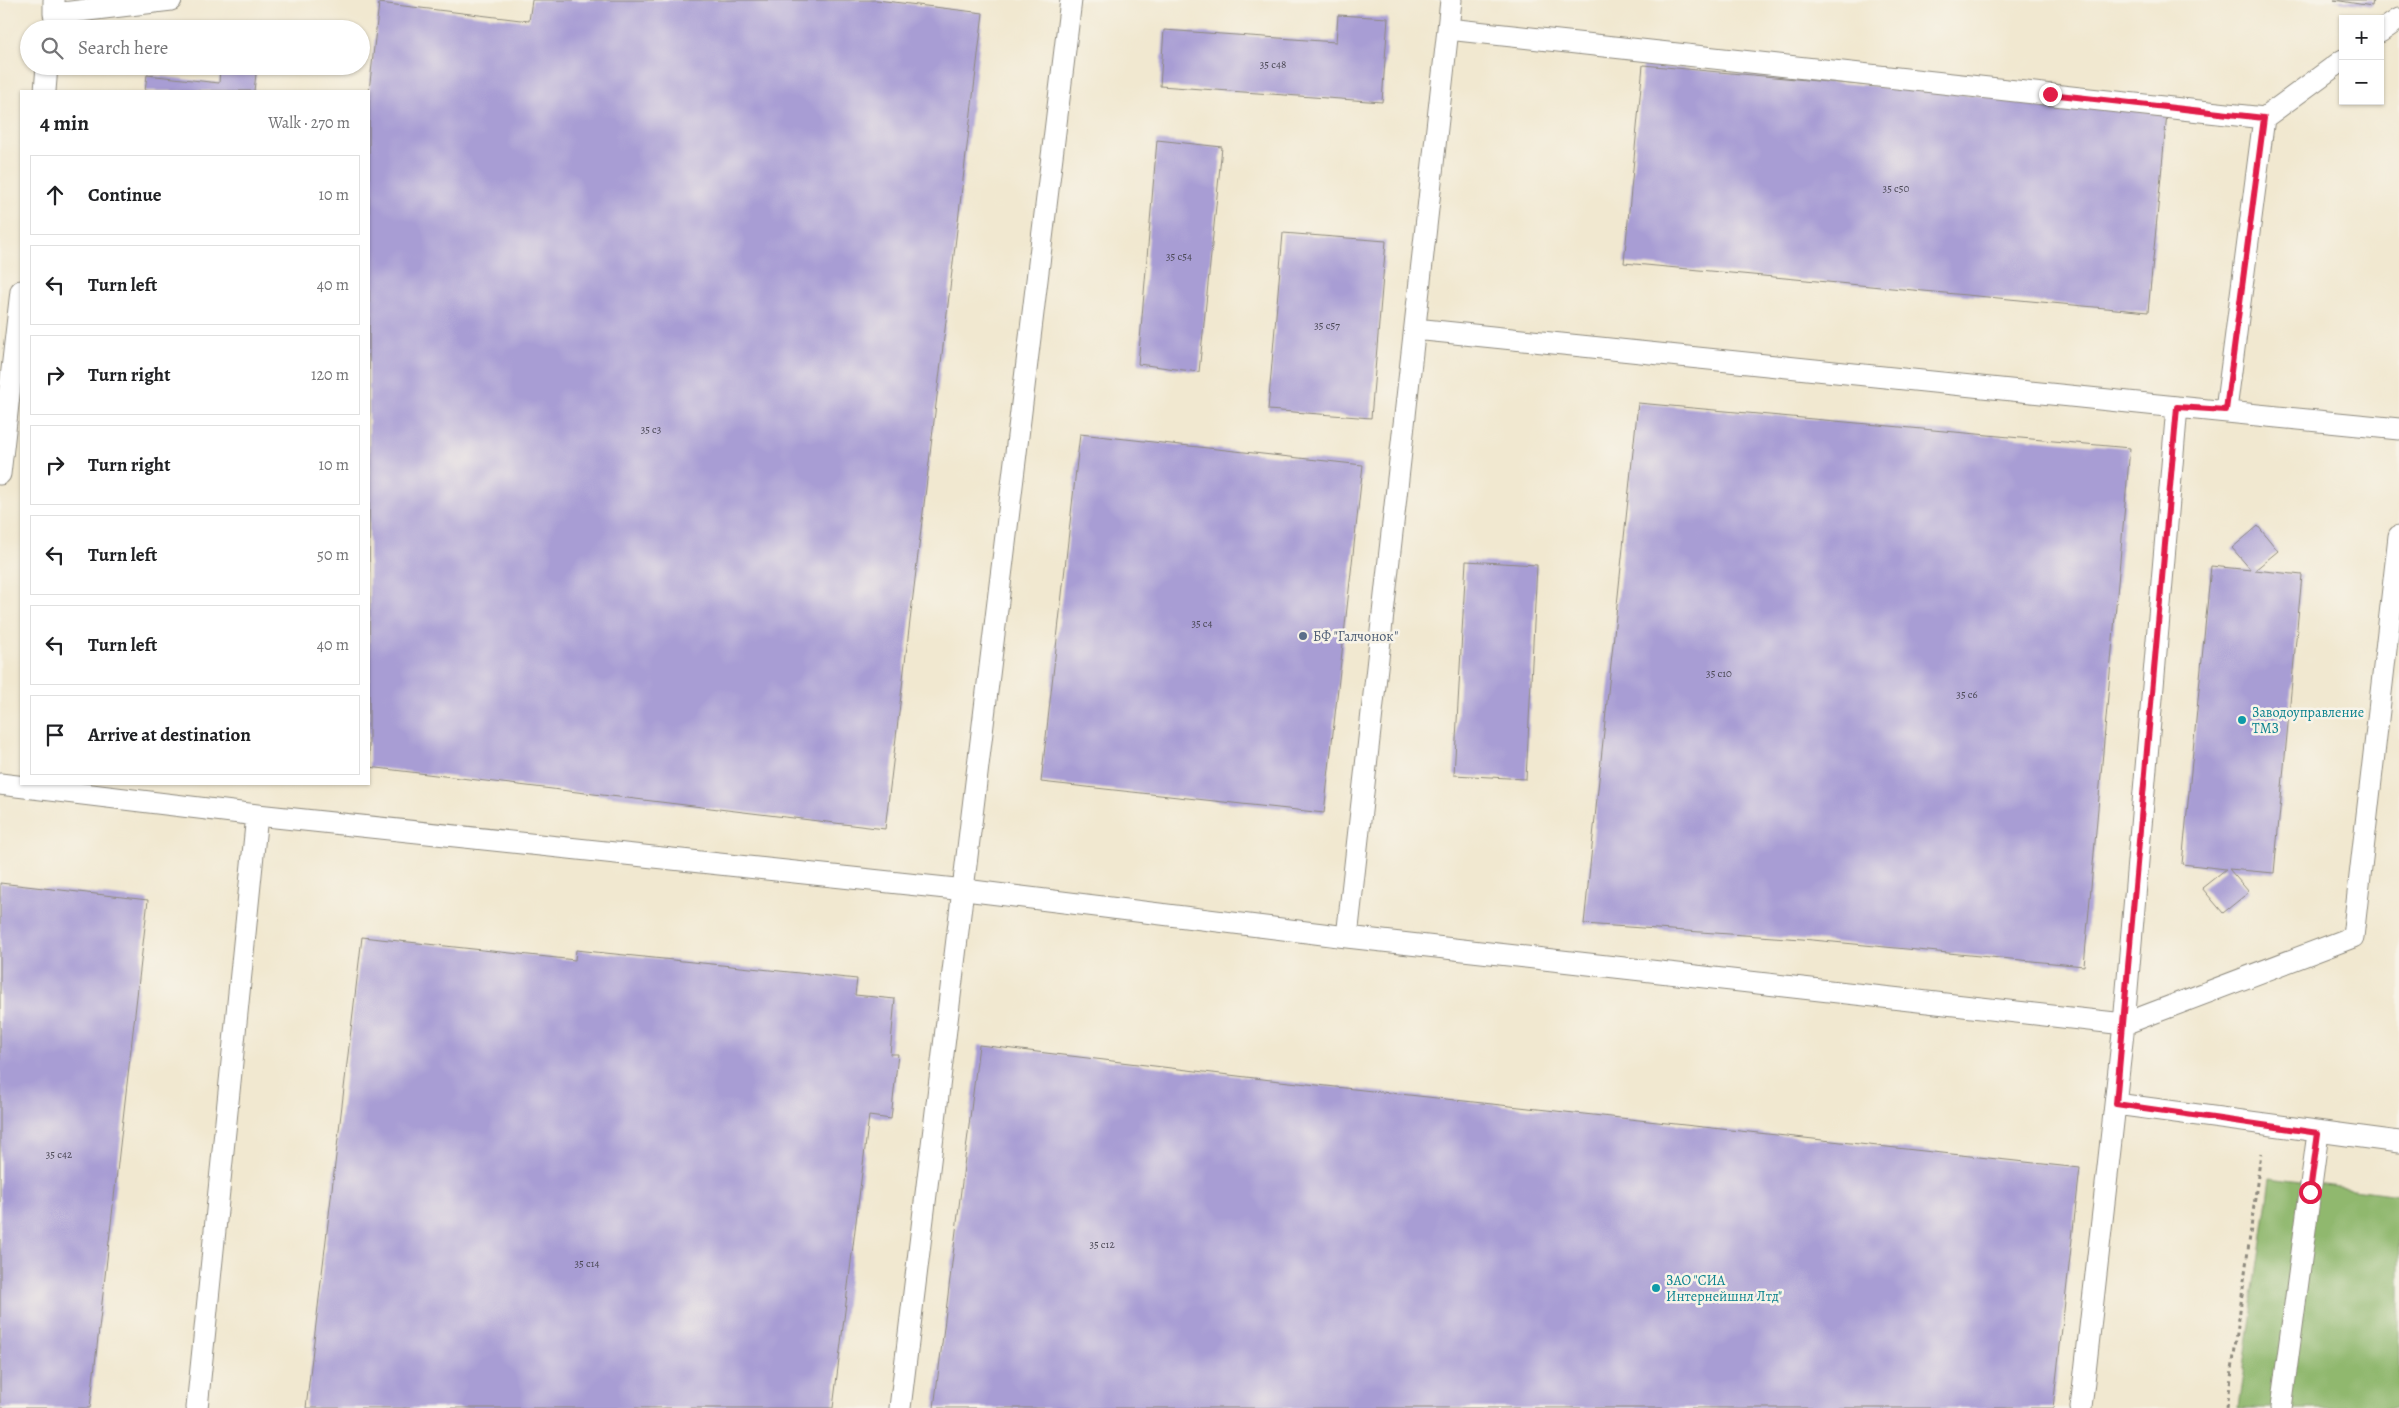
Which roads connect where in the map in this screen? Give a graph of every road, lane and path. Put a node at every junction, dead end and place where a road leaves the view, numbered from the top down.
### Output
1 (172, 0) edge
2 (1071, 0) edge
3 (1451, 0) edge
4 (53, 14) edge
5 (2399, 19) edge
6 (1448, 29) junction
7 (2384, 29) edge
8 (2339, 63) edge
9 (47, 75) edge
10 (45, 90) edge
11 (2264, 118) junction
12 (20, 301) edge
13 (1415, 330) junction
14 (2177, 407) junction
15 (2226, 410) junction
16 (2399, 429) edge
17 (0, 474) edge
18 (2399, 536) edge
19 (0, 784) edge
20 (257, 815) junction
21 (965, 890) junction
22 (1347, 938) junction
23 (2124, 1024) junction
24 (2116, 1104) junction
25 (2264, 1125) junction
26 (2318, 1133) junction
27 (2399, 1142) edge
28 (197, 1408) edge
29 (900, 1408) edge
30 (2081, 1408) edge
31 (2227, 1408) edge
32 (2281, 1408) edge

1 - 4 lane
2 - 21 lane
3 - 6 lane
5 - 7 lane
6 - 11 lane
6 - 13 lane
8 - 11 lane
9 - 10 lane
11 - 15 lane
12 - 17 lane
13 - 14 lane
13 - 22 lane
14 - 15 lane
14 - 23 lane
15 - 16 lane
18 - 23 lane
19 - 20 lane
20 - 21 lane
20 - 28 lane
21 - 22 lane
21 - 29 lane
22 - 23 lane
23 - 24 lane
24 - 25 lane
24 - 30 lane
25 - 26 lane
25 - 31 path
26 - 27 lane
26 - 32 lane

